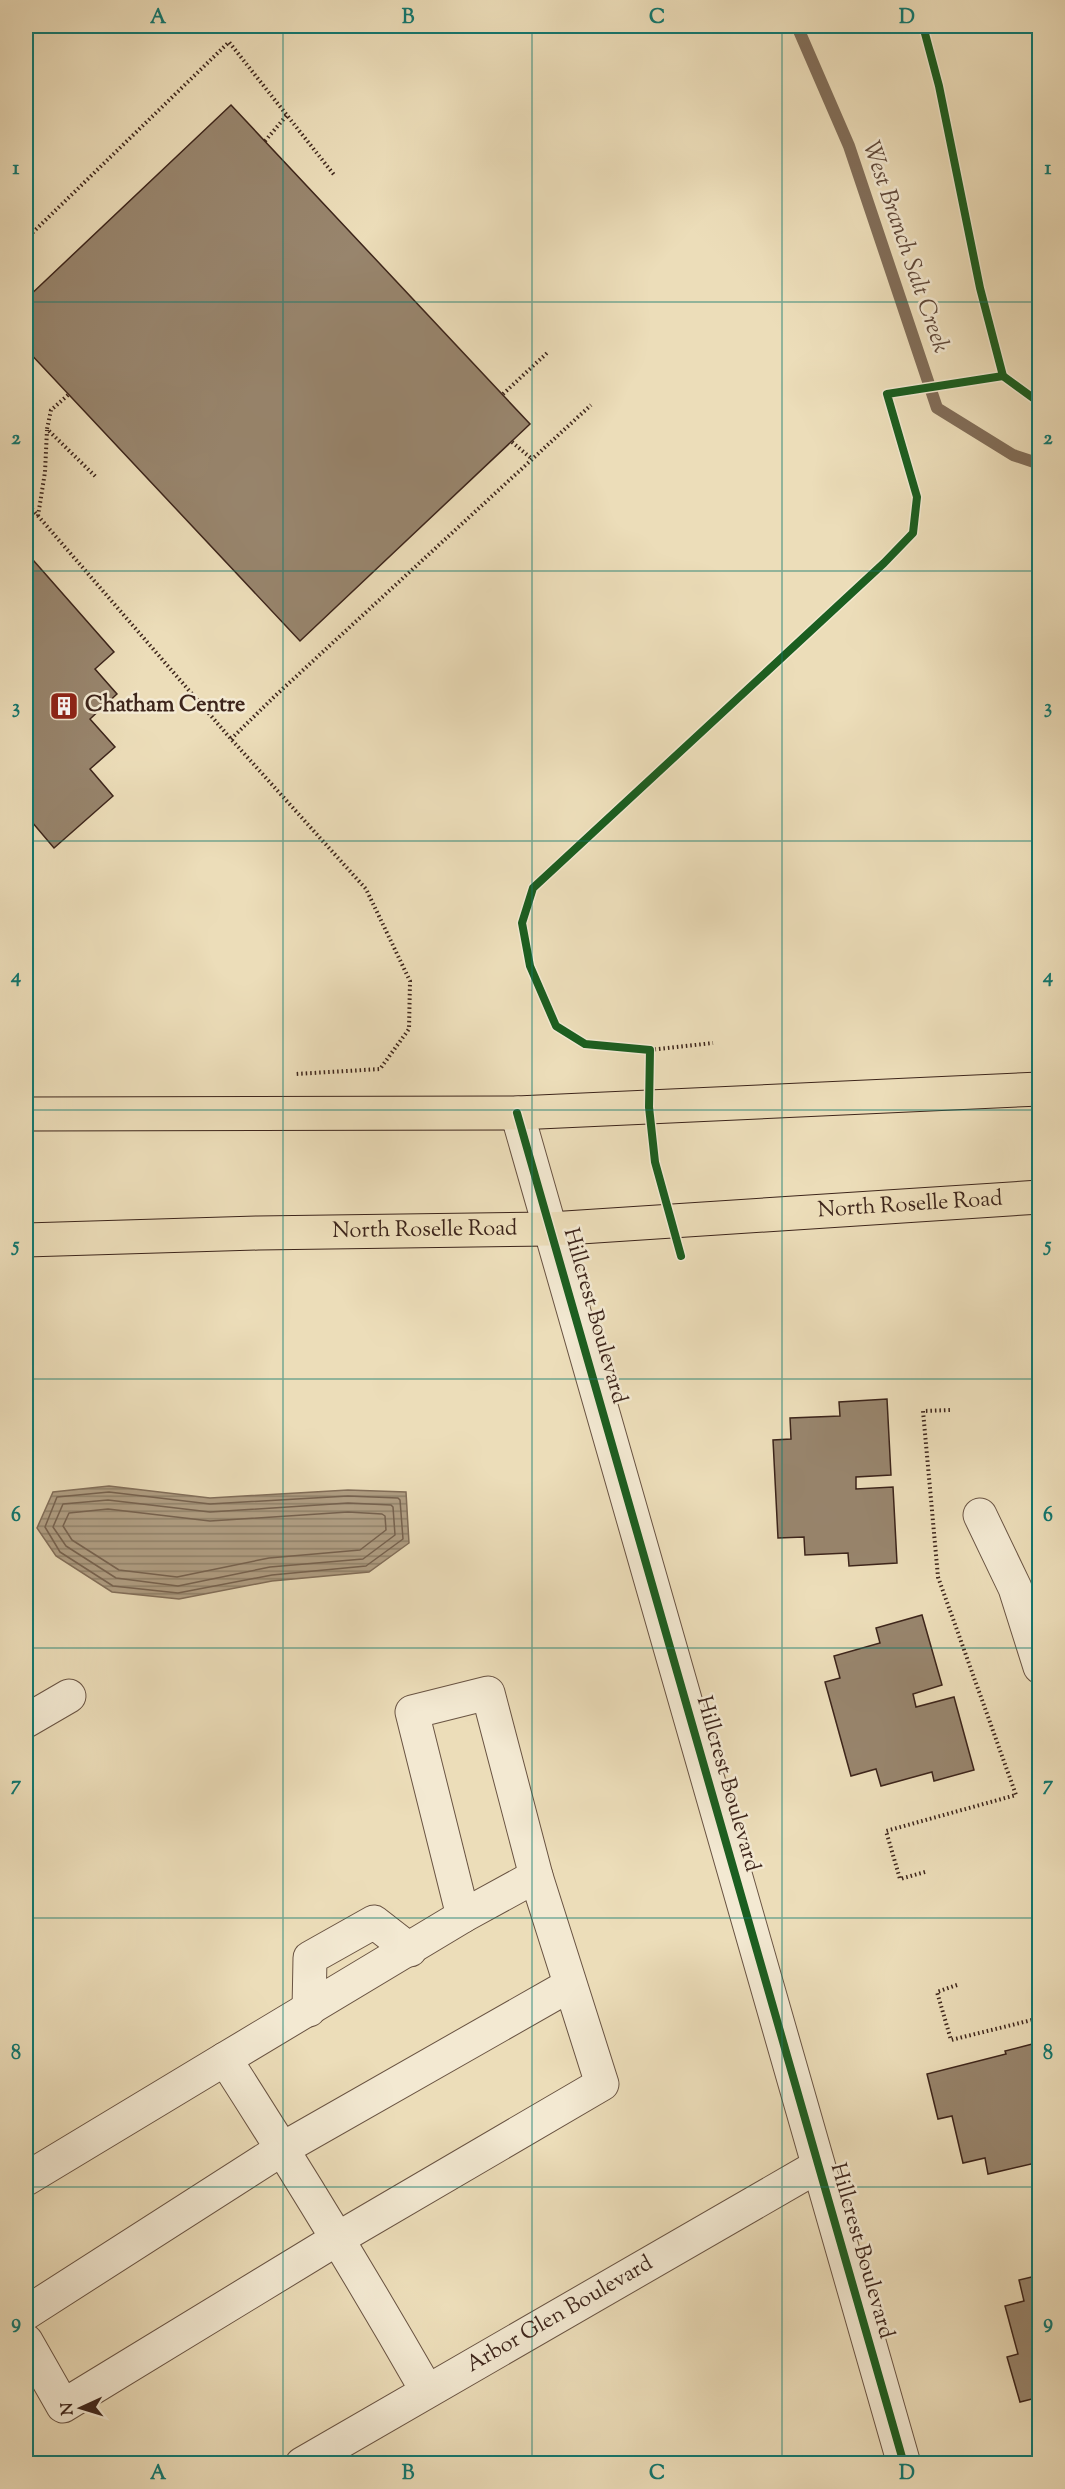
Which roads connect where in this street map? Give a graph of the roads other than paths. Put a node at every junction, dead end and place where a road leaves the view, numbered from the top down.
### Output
1 (1040, 1089) edge
2 (517, 1113) junction
3 (26, 1114) edge
4 (1040, 1197) edge
5 (550, 1229) junction
6 (26, 1240) edge
7 (980, 1515) dead end
8 (1040, 1667) edge
9 (69, 1696) dead end
10 (26, 1721) edge
11 (536, 1876) junction
12 (463, 1916) junction
13 (410, 1950) junction
14 (570, 1985) junction
15 (309, 2010) junction
16 (225, 2059) junction
17 (282, 2148) junction
18 (818, 2166) junction
19 (26, 2179) edge
20 (338, 2239) junction
21 (26, 2313) edge
22 (26, 2341) edge
23 (427, 2391) junction
24 (302, 2463) edge
25 (904, 2463) edge

1 - 2 main road
2 - 3 main road
2 - 5 street, Hillcrest Boulevard
4 - 5 main road, North Roselle Road
5 - 6 main road, North Roselle Road
5 - 18 street, Hillcrest Boulevard
7 - 8 street
9 - 10 street
11 - 12 street
11 - 12 street
11 - 14 street
12 - 13 street
13 - 15 street
13 - 15 street
14 - 17 street
14 - 20 street
15 - 16 street
16 - 17 street
16 - 19 street
17 - 20 street
17 - 21 street
18 - 23 street, Arbor Glen Boulevard
18 - 25 street, Hillcrest Boulevard
20 - 22 street
20 - 23 street
23 - 24 street, Arbor Glen Boulevard

